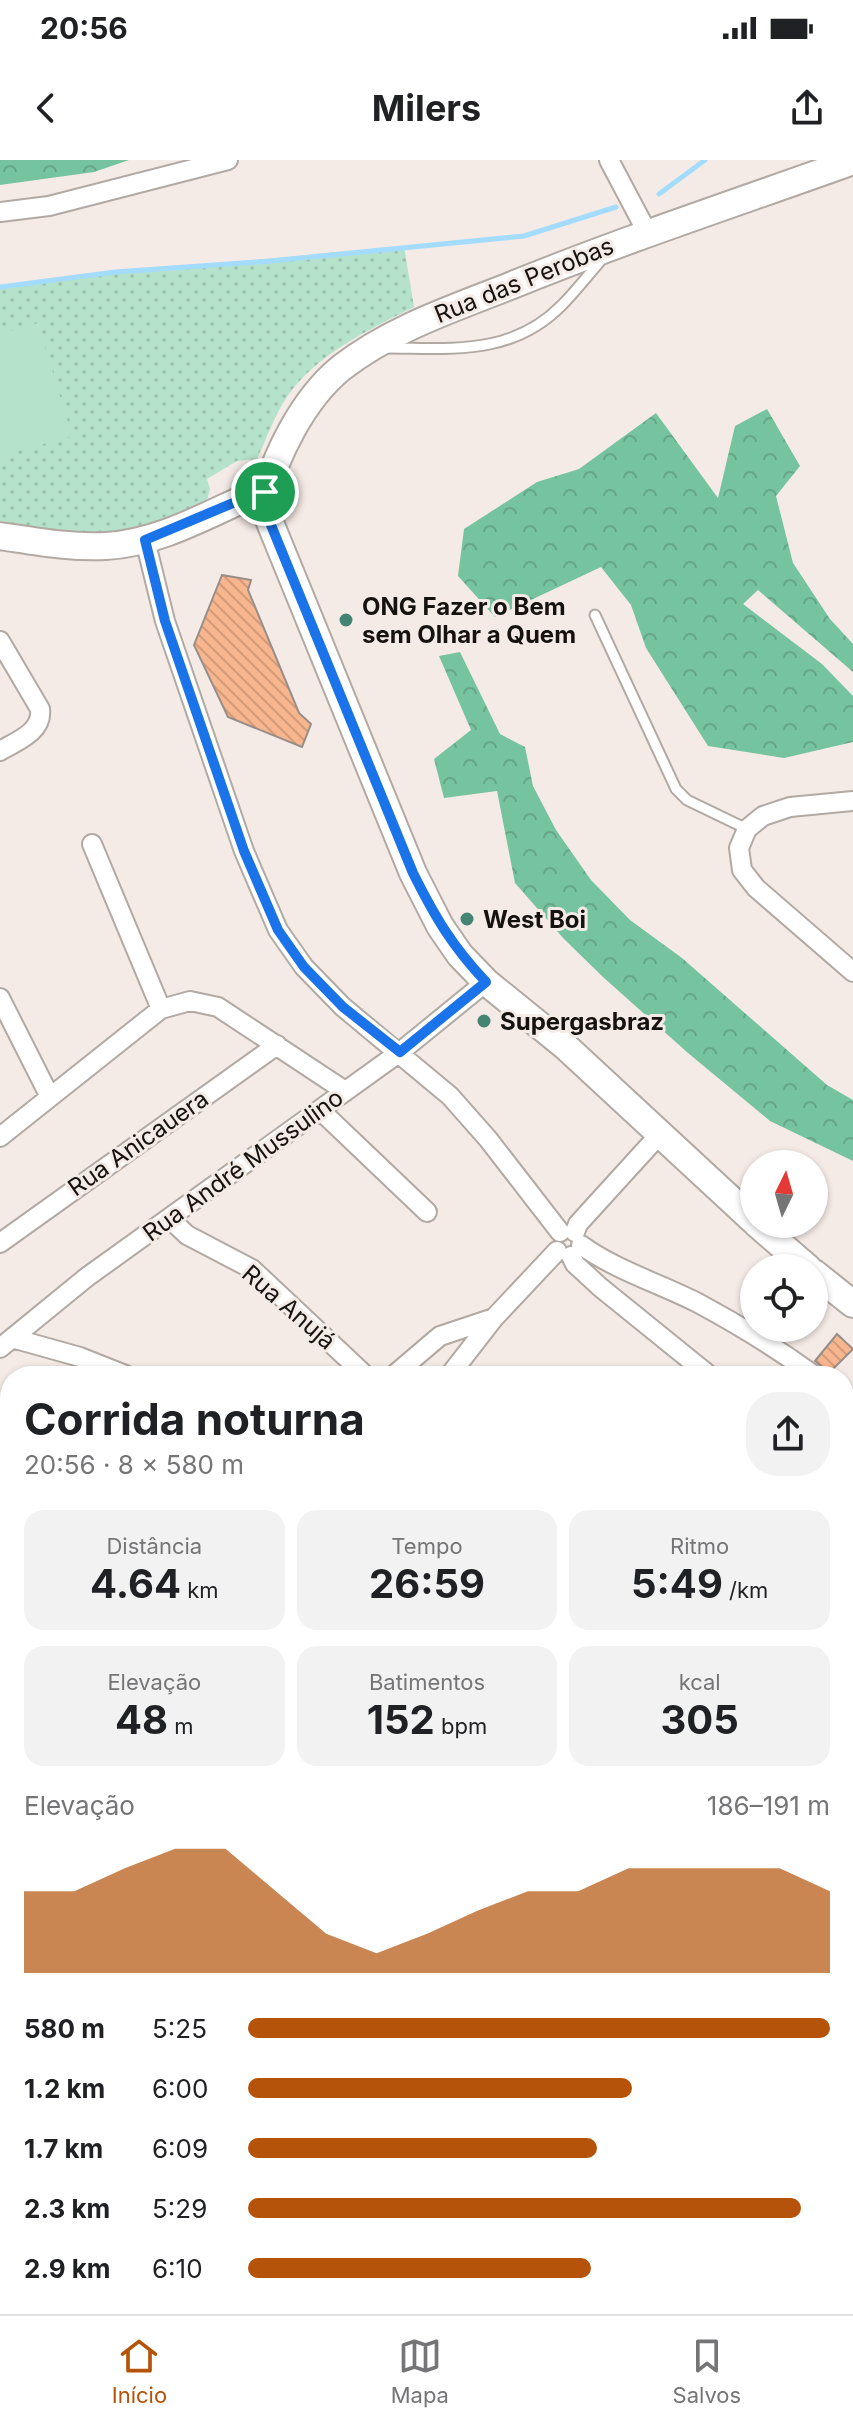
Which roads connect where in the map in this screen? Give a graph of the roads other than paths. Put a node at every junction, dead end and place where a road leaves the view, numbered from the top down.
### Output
1 (228, 160) edge
2 (609, 160) edge
3 (853, 161) edge
4 (0, 212) edge
5 (647, 232) junction
6 (616, 243) junction
7 (371, 347) junction
8 (260, 496) junction
9 (0, 536) edge
10 (147, 548) junction
11 (0, 551) edge
12 (595, 615) dead end
13 (0, 641) edge
14 (0, 751) edge
15 (853, 801) edge
16 (747, 829) junction
17 (92, 844) dead end
18 (853, 972) edge
19 (486, 982) junction
20 (0, 998) edge
21 (161, 1009) junction
22 (277, 1045) junction
23 (400, 1052) junction
24 (345, 1091) junction
25 (50, 1097) junction
26 (320, 1110) junction
27 (659, 1135) junction
28 (0, 1137) edge
29 (740, 1208) edge
30 (427, 1212) dead end
31 (169, 1218) junction
32 (774, 1238) edge
33 (0, 1243) edge
34 (569, 1243) junction
35 (792, 1254) edge
36 (828, 1284) edge
37 (853, 1304) edge
38 (494, 1318) junction
39 (6, 1343) edge
40 (103, 1366) edge
41 (355, 1366) edge
42 (405, 1366) edge
43 (457, 1366) edge
44 (698, 1366) edge
45 (802, 1366) edge

1 - 4 street
2 - 5 street
3 - 5 main road, Rua das Perobas
5 - 6 main road, Rua das Perobas
6 - 7 main road, Rua das Perobas
6 - 7 lane
7 - 8 main road, Rua das Perobas
8 - 10 main road
8 - 19 main road
9 - 10 main road
10 - 11 main road
10 - 23 street
12 - 16 lane
13 - 14 street
15 - 16 street
16 - 18 street
17 - 21 street
19 - 23 street, Rua André Mussulino
19 - 27 main road
20 - 25 street
21 - 22 street
21 - 25 street
22 - 24 street
22 - 33 street, Rua Anicauera
23 - 24 street, Rua André Mussulino
23 - 34 street
24 - 26 street, Rua André Mussulino
25 - 28 street
26 - 30 street
26 - 31 street, Rua André Mussulino
27 - 29 main road
27 - 34 street
31 - 39 street, Rua André Mussulino
31 - 41 street, Rua Anujá
32 - 35 main road
34 - 38 street
34 - 44 street
34 - 45 street
36 - 37 main road
38 - 42 street
38 - 43 street
39 - 40 street

